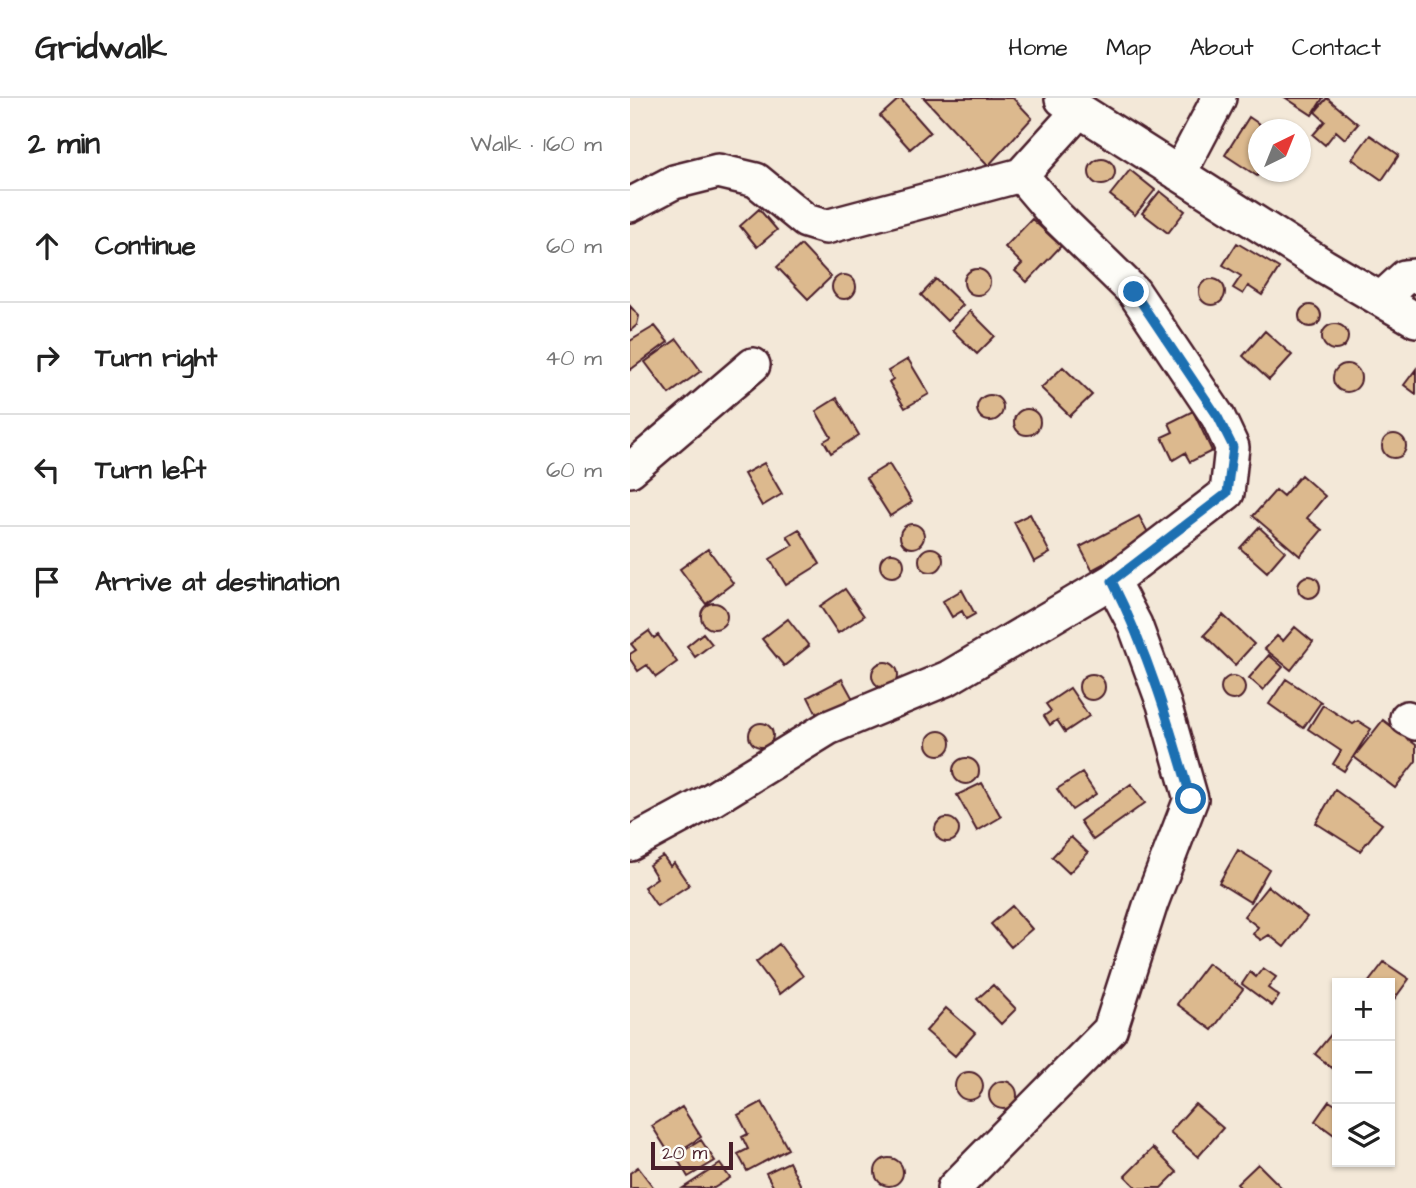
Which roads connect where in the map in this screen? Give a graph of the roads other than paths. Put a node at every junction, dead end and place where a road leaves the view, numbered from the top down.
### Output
1 (1219, 98) edge
2 (1069, 105) edge
3 (1179, 174) junction
4 (1021, 175) junction
5 (630, 205) edge
6 (1416, 276) edge
7 (1381, 299) junction
8 (1416, 320) edge
9 (753, 365) dead end
10 (630, 470) edge
11 (1112, 581) junction
12 (630, 844) edge
13 (954, 1188) edge

1 - 3 street
2 - 3 street
2 - 4 street
3 - 7 street
4 - 5 street
4 - 11 street
6 - 7 street
7 - 8 street
9 - 10 street
11 - 12 street
11 - 13 street

